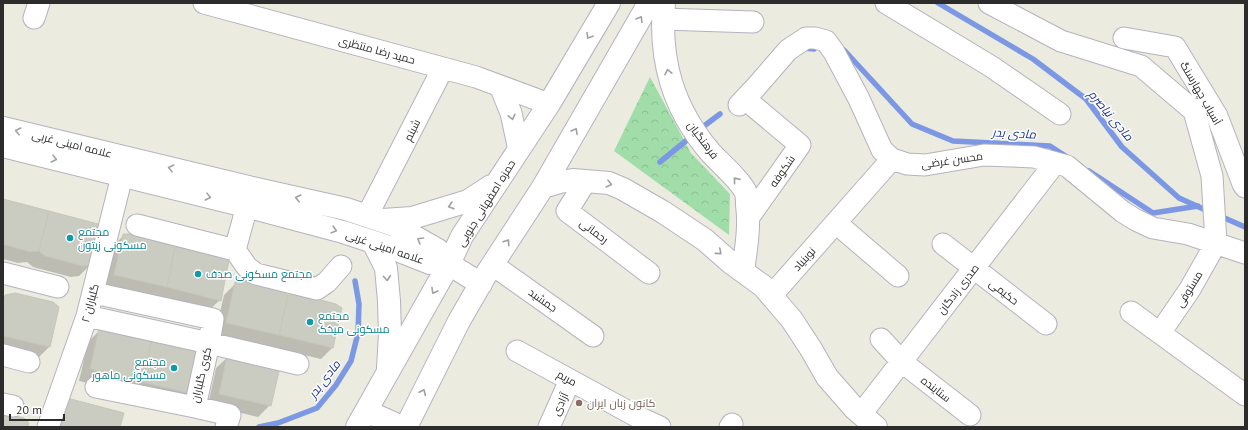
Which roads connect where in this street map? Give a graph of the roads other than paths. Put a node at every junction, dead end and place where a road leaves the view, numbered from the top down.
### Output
1 (204, 3) edge
2 (609, 3) edge
3 (649, 3) edge
4 (886, 3) edge
5 (990, 3) edge
6 (664, 11) edge
7 (753, 22) dead end
8 (1124, 38) dead end
9 (443, 68) junction
10 (500, 86) junction
11 (549, 104) junction
12 (1060, 114) dead end
13 (3, 128) edge
14 (3, 146) edge
15 (519, 150) junction
16 (892, 159) junction
17 (1055, 163) junction
18 (122, 176) junction
19 (586, 181) junction
20 (498, 182) junction
21 (543, 187) junction
22 (1245, 187) edge
23 (247, 206) junction
24 (749, 217) junction
25 (372, 218) junction
26 (836, 223) junction
27 (137, 226) dead end
28 (373, 242) junction
29 (1216, 243) junction
30 (943, 244) dead end
31 (235, 250) junction
32 (1245, 254) edge
33 (449, 264) junction
34 (492, 265) junction
35 (341, 266) dead end
36 (974, 269) junction
37 (743, 271) junction
38 (3, 273) edge
39 (649, 273) dead end
40 (898, 276) dead end
41 (481, 284) junction
42 (58, 288) dead end
43 (94, 293) junction
44 (771, 296) junction
45 (1131, 312) dead end
46 (87, 316) junction
47 (1046, 324) dead end
48 (1160, 333) junction
49 (593, 336) dead end
50 (881, 339) dead end
51 (209, 343) junction
52 (517, 351) dead end
53 (3, 355) edge
54 (29, 362) dead end
55 (902, 362) junction
56 (298, 364) dead end
57 (388, 372) junction
58 (570, 380) junction
59 (96, 387) dead end
60 (1245, 395) edge
61 (195, 407) junction
62 (970, 415) dead end
63 (362, 419) edge
64 (228, 421) edge
65 (869, 421) edge
66 (48, 427) edge
67 (402, 427) edge
68 (406, 427) edge
69 (549, 427) edge
70 (659, 427) edge

1 - 9 street, حمید رضا منتظری
2 -> 11 main road, حمزه اصفهانی جنوبی
21 -> 3 main road
4 - 12 street
5 - 29 street
6 - 7 street
24 -> 6 main road, فرهنگیان
8 - 22 street, آسیاب چهارسنگ
9 - 10 street, حمید رضا منتظری
9 - 25 street, شبنم
10 - 11 street, حمید رضا منتظری
10 -> 15 street
11 - 15 main road, حمزه اصفهانی جنوبی
25 -> 13 main road, علامه امینی غربی
14 -> 18 main road, علامه امینی غربی
15 - 20 main road, حمزه اصفهانی جنوبی
16 - 17 street, محسن غرضی
16 - 24 street, شکوفه
16 - 26 street, نوبنیاد
17 - 29 street, محسن غرضی
17 - 36 street, صدری زادگان
18 -> 23 main road, علامه امینی غربی
18 - 43 street, گلباران ۲
19 - 21 main road
19 -> 37 main road
19 - 39 street, رحمانی
20 -> 25 main road
20 - 33 main road, حمزه اصفهانی جنوبی
34 -> 21 main road
23 -> 28 main road, علامه امینی غربی
23 - 31 street
24 - 37 main road, فرهنگیان
33 -> 25 main road, علامه امینی غربی
26 - 40 street
26 - 44 street, نوبنیاد
27 - 31 street
28 - 33 main road, علامه امینی غربی
28 -> 57 main road
29 - 32 street, محسن غرضی
29 - 48 street, مستوفی
30 - 36 street, حکیمی
31 - 35 street
33 - 41 main road
33 -> 57 main road, حمزه اصفهانی جنوبی
34 - 41 main road
34 - 49 street, جمشید
36 - 47 street, حکیمی
36 - 55 street, صدری زادگان
37 - 44 main road
38 - 42 street
68 -> 41 main road
43 - 46 street, گلباران ۲
43 - 51 street
44 - 65 main road
45 - 48 street
46 - 51 street, کوی گلباران
46 - 66 street, گلباران ۲
48 - 60 street
50 - 55 street, ستاینده
51 - 56 street
51 - 61 street, کوی گلباران
52 - 58 street, مریم
53 - 54 street
55 - 62 street, ستاینده
55 - 65 street, صدری زادگان
57 - 63 main road, حمزه اصفهانی جنوبی
58 - 69 street, آزادی
58 - 70 street, مریم
59 - 61 street, کوی گلباران
61 - 64 street
63 - 67 main road

